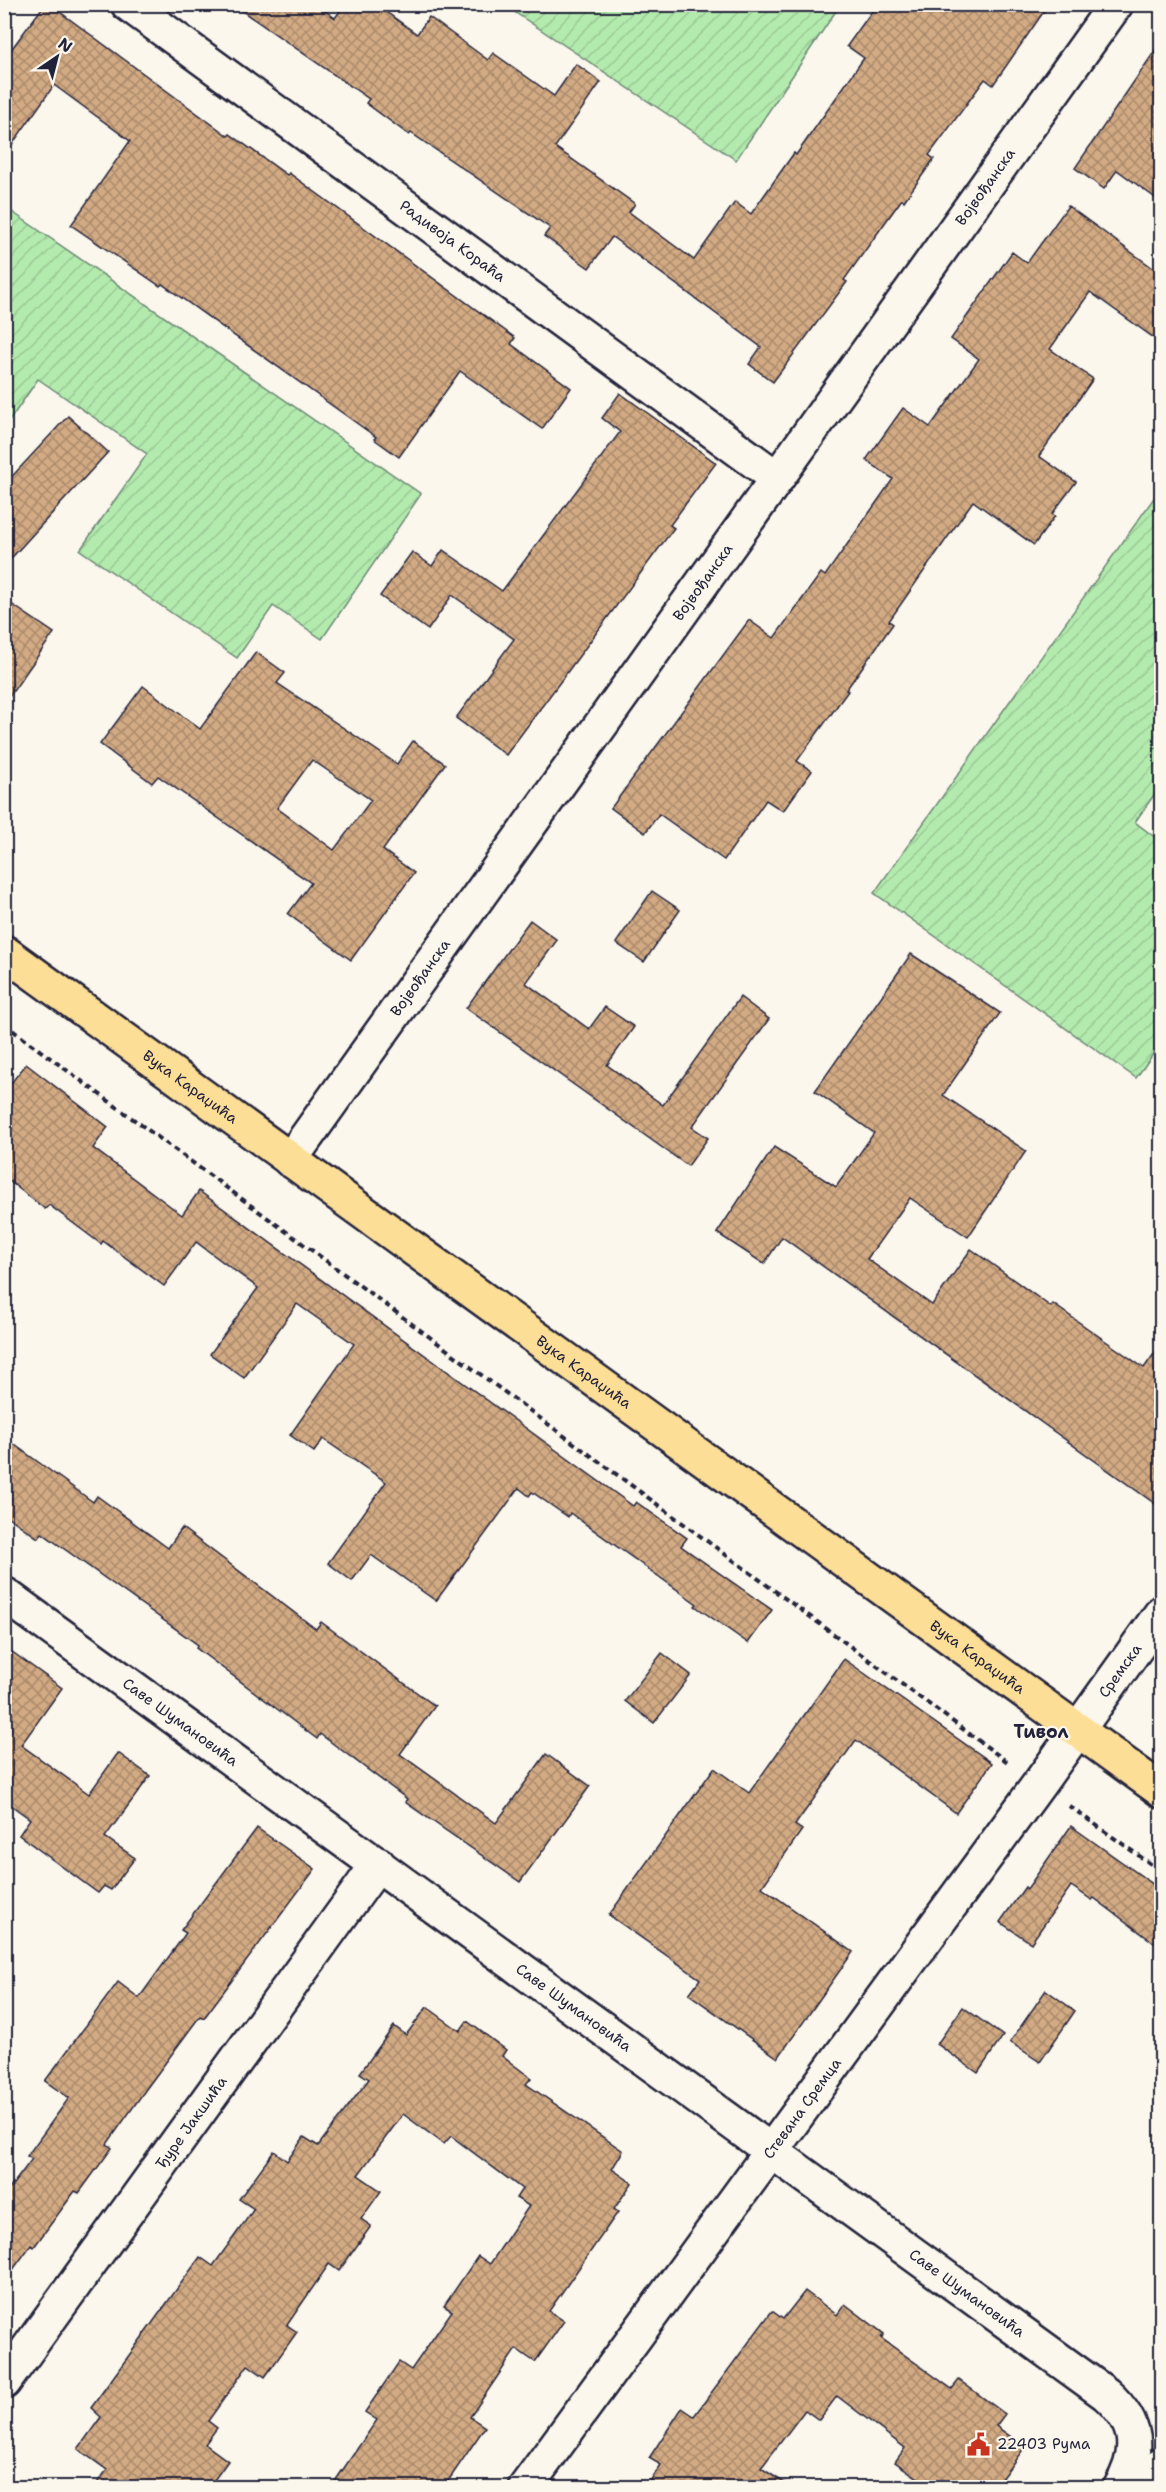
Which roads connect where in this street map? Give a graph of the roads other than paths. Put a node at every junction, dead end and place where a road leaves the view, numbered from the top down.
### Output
1 (128, 4) edge
2 (1116, 4) edge
3 (777, 478) junction
4 (4, 952) edge
5 (290, 1160) junction
6 (4, 1594) edge
7 (1161, 1612) edge
8 (1077, 1730) junction
9 (1161, 1791) edge
10 (378, 1864) junction
11 (771, 2149) junction
12 (4, 2382) edge
13 (1161, 2464) edge
14 (525, 2487) edge
15 (1122, 2487) edge

1 - 3 street, Радивоја Кораћа
2 - 3 street, Војвођанска
3 - 5 street, Војвођанска
4 - 5 main road, Вука Караџића
5 - 8 main road, Вука Караџића
6 - 10 street, Саве Шумановића
7 - 8 street, Сремска
8 - 9 main road, Вука Караџића
8 - 11 street, Стевана Сремца
10 - 11 street, Саве Шумановића
10 - 12 street, Ђуре Јакшића
11 - 14 street, Стевана Сремца
11 - 15 street, Саве Шумановића
13 - 15 street

